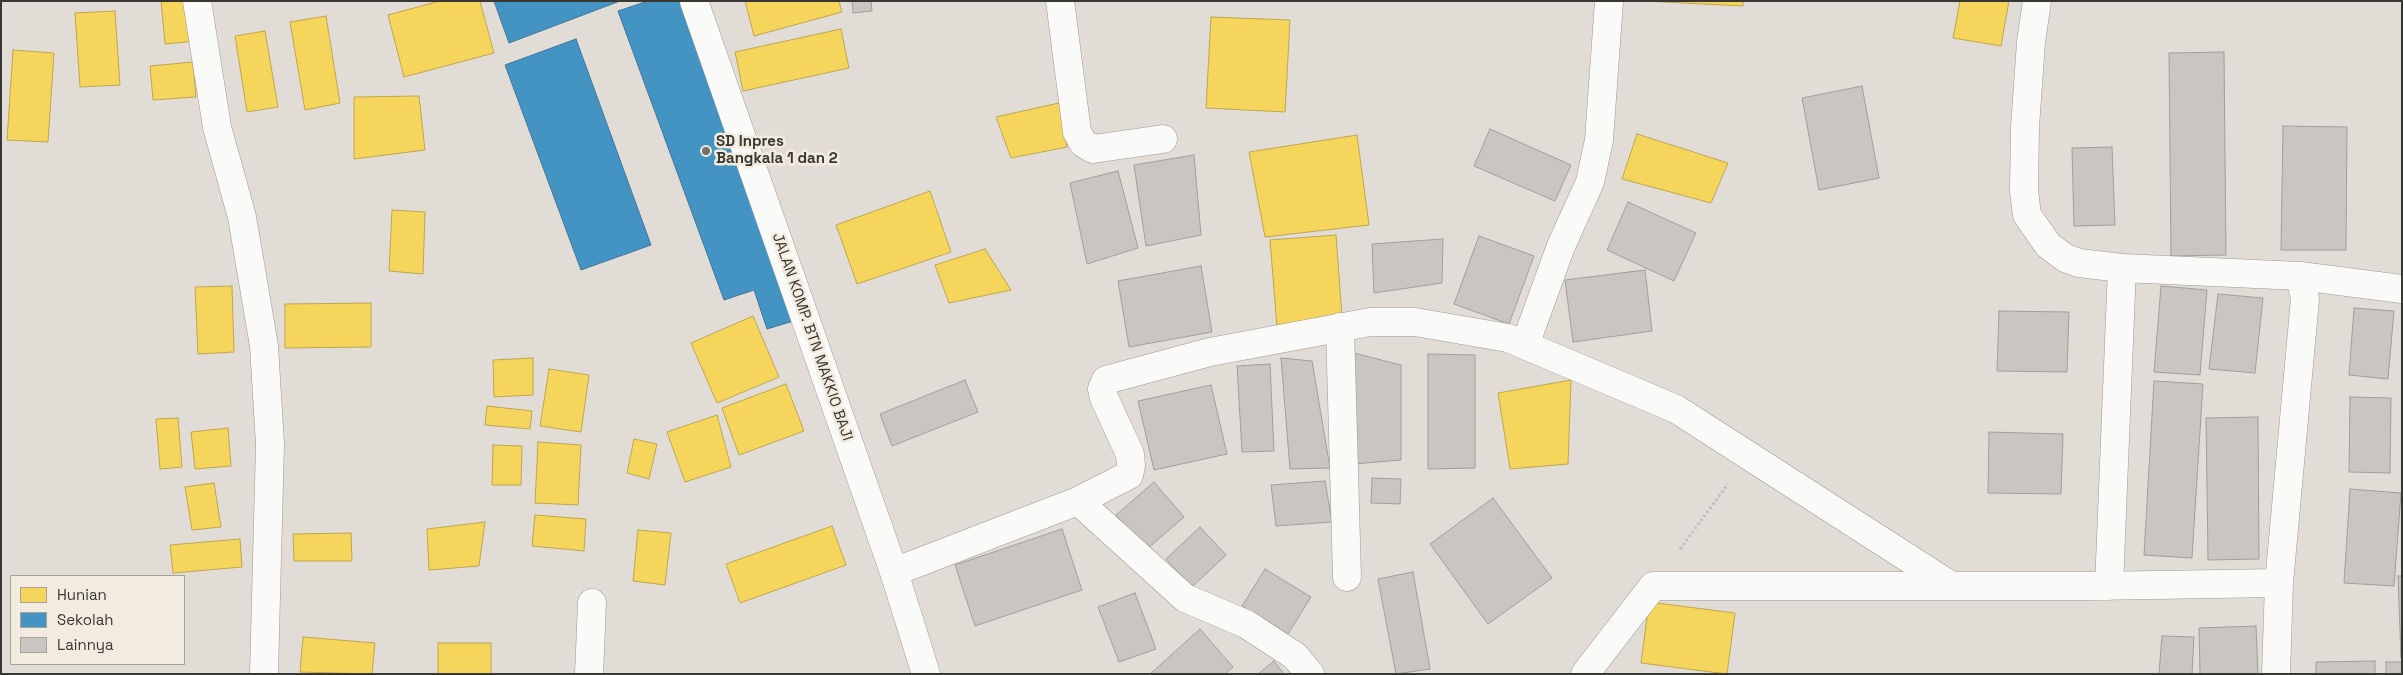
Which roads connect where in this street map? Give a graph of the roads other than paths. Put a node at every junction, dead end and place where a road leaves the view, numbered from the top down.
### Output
1 (196, 1) edge
2 (694, 1) edge
3 (1060, 1) edge
4 (1609, 1) edge
5 (2037, 1) edge
6 (1163, 139) dead end
7 (2122, 268) junction
8 (2300, 276) junction
9 (2402, 289) edge
10 (1340, 327) junction
11 (1525, 345) junction
12 (1078, 501) junction
13 (894, 572) junction
14 (1347, 577) dead end
15 (2279, 583) junction
16 (1950, 585) junction
17 (2109, 586) junction
18 (592, 603) dead end
19 (264, 674) edge
20 (589, 674) edge
21 (926, 674) edge
22 (1310, 674) edge
23 (1585, 674) edge
24 (2276, 674) edge

1 - 19 street
2 - 13 street, JALAN KOMP. BTN MAKKIO BAJI
3 - 6 street
4 - 11 street
5 - 7 street
7 - 8 street
7 - 17 street
8 - 9 street
8 - 15 street
10 - 11 street
10 - 12 street
10 - 14 street
11 - 16 street
12 - 13 street
12 - 22 street
13 - 21 street, JALAN KOMP. BTN MAKKIO BAJI
15 - 17 street
15 - 24 street
16 - 17 street
16 - 23 street
18 - 20 street

